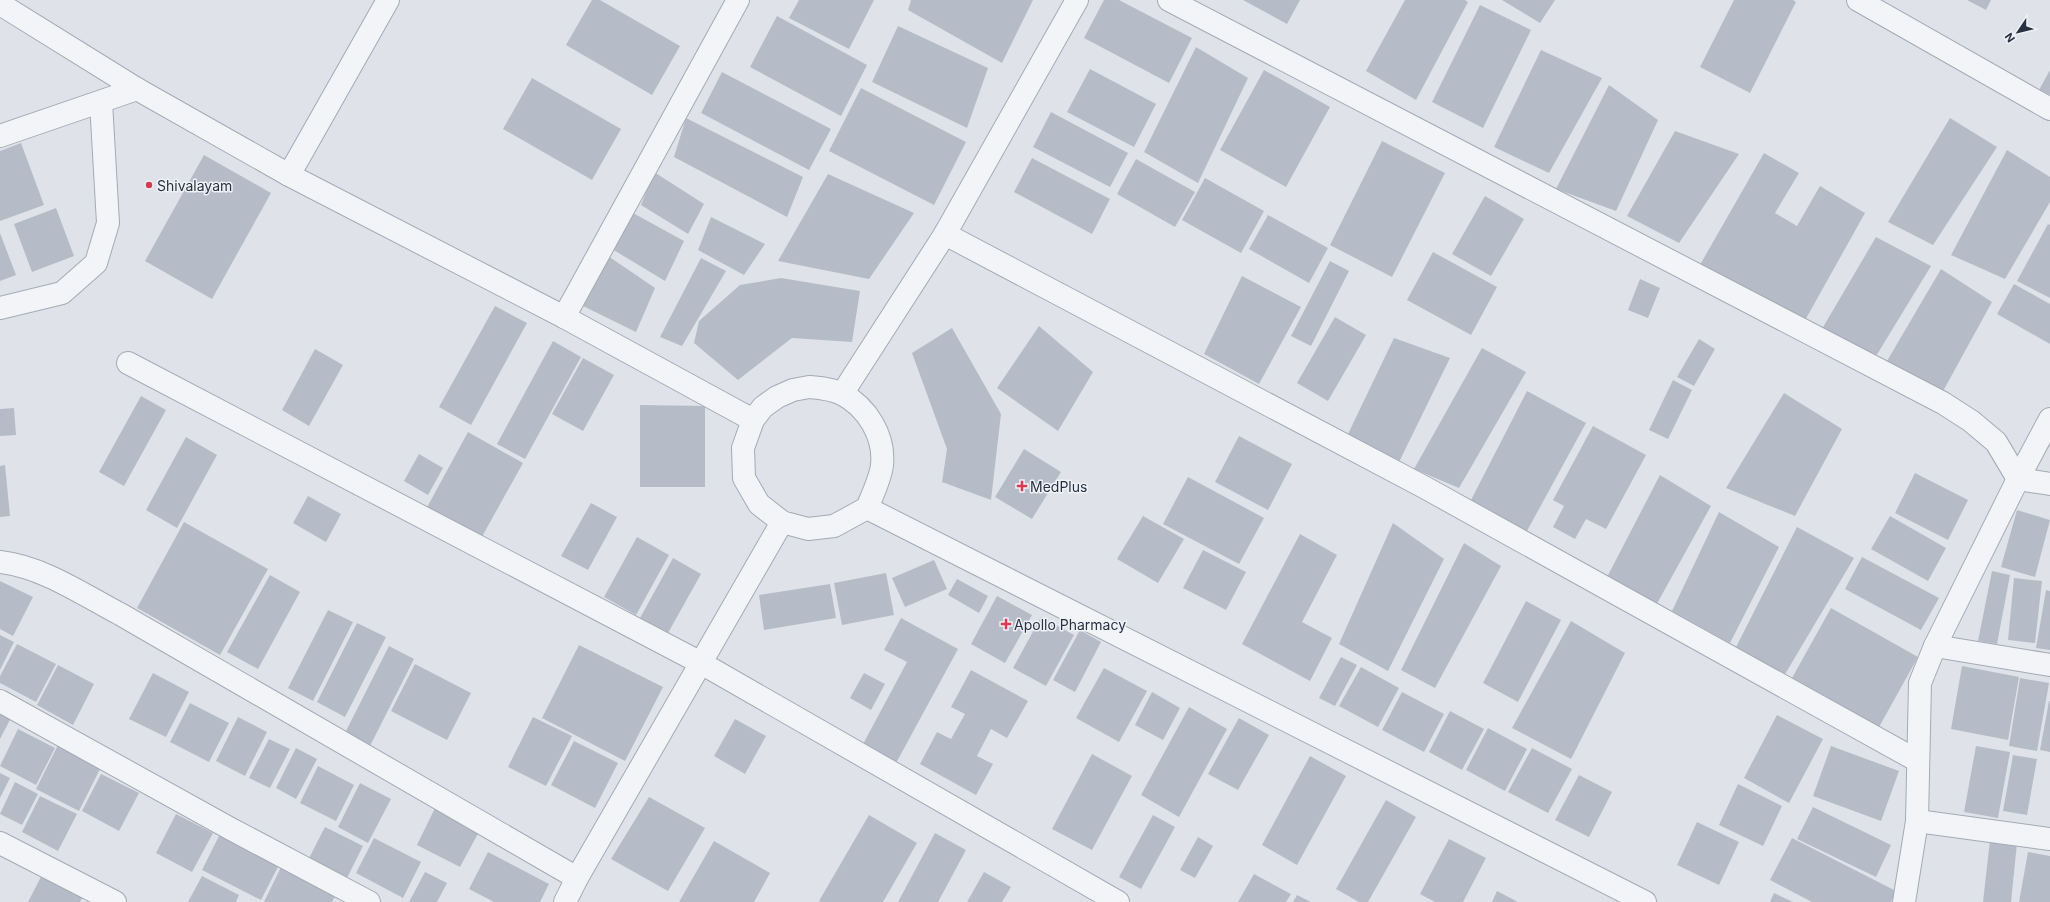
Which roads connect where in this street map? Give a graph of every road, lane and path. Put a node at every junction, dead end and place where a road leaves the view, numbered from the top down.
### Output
1 (388, 0) edge
2 (738, 0) edge
3 (1077, 0) edge
4 (1169, 0) edge
5 (1858, 0) edge
6 (0, 4) edge
7 (137, 89) junction
8 (101, 102) junction
9 (2050, 110) edge
10 (0, 136) edge
11 (289, 175) junction
12 (945, 234) junction
13 (0, 308) edge
14 (564, 317) junction
15 (128, 363) dead end
16 (842, 394) junction
17 (2050, 419) edge
18 (753, 420) junction
19 (2018, 479) junction
20 (2050, 484) edge
21 (867, 508) junction
22 (782, 522) junction
23 (0, 562) edge
24 (1935, 646) junction
25 (701, 663) junction
26 (2050, 665) edge
27 (0, 701) edge
28 (1918, 761) junction
29 (1917, 821) junction
30 (2050, 839) edge
31 (0, 843) edge
32 (577, 878) junction
33 (115, 902) edge
34 (369, 902) edge
35 (565, 902) edge
36 (1118, 902) edge
37 (1645, 902) edge
38 (1904, 902) edge

1 - 11 street
2 - 14 street
3 - 12 street
4 - 19 street
5 - 9 street
6 - 7 street
7 - 8 street
7 - 11 street
8 - 10 street
8 - 13 street
11 - 14 street
12 - 16 street
12 - 28 street
14 - 18 street
15 - 25 street
16 - 18 street
16 - 21 street
17 - 19 street
18 - 22 street
19 - 20 street
19 - 24 street
21 - 22 street
21 - 37 street
22 - 25 street
23 - 32 street
24 - 26 street
24 - 28 street
25 - 32 street
25 - 36 street
27 - 34 street
28 - 29 street
29 - 30 street
29 - 38 street
31 - 33 street
32 - 35 street

